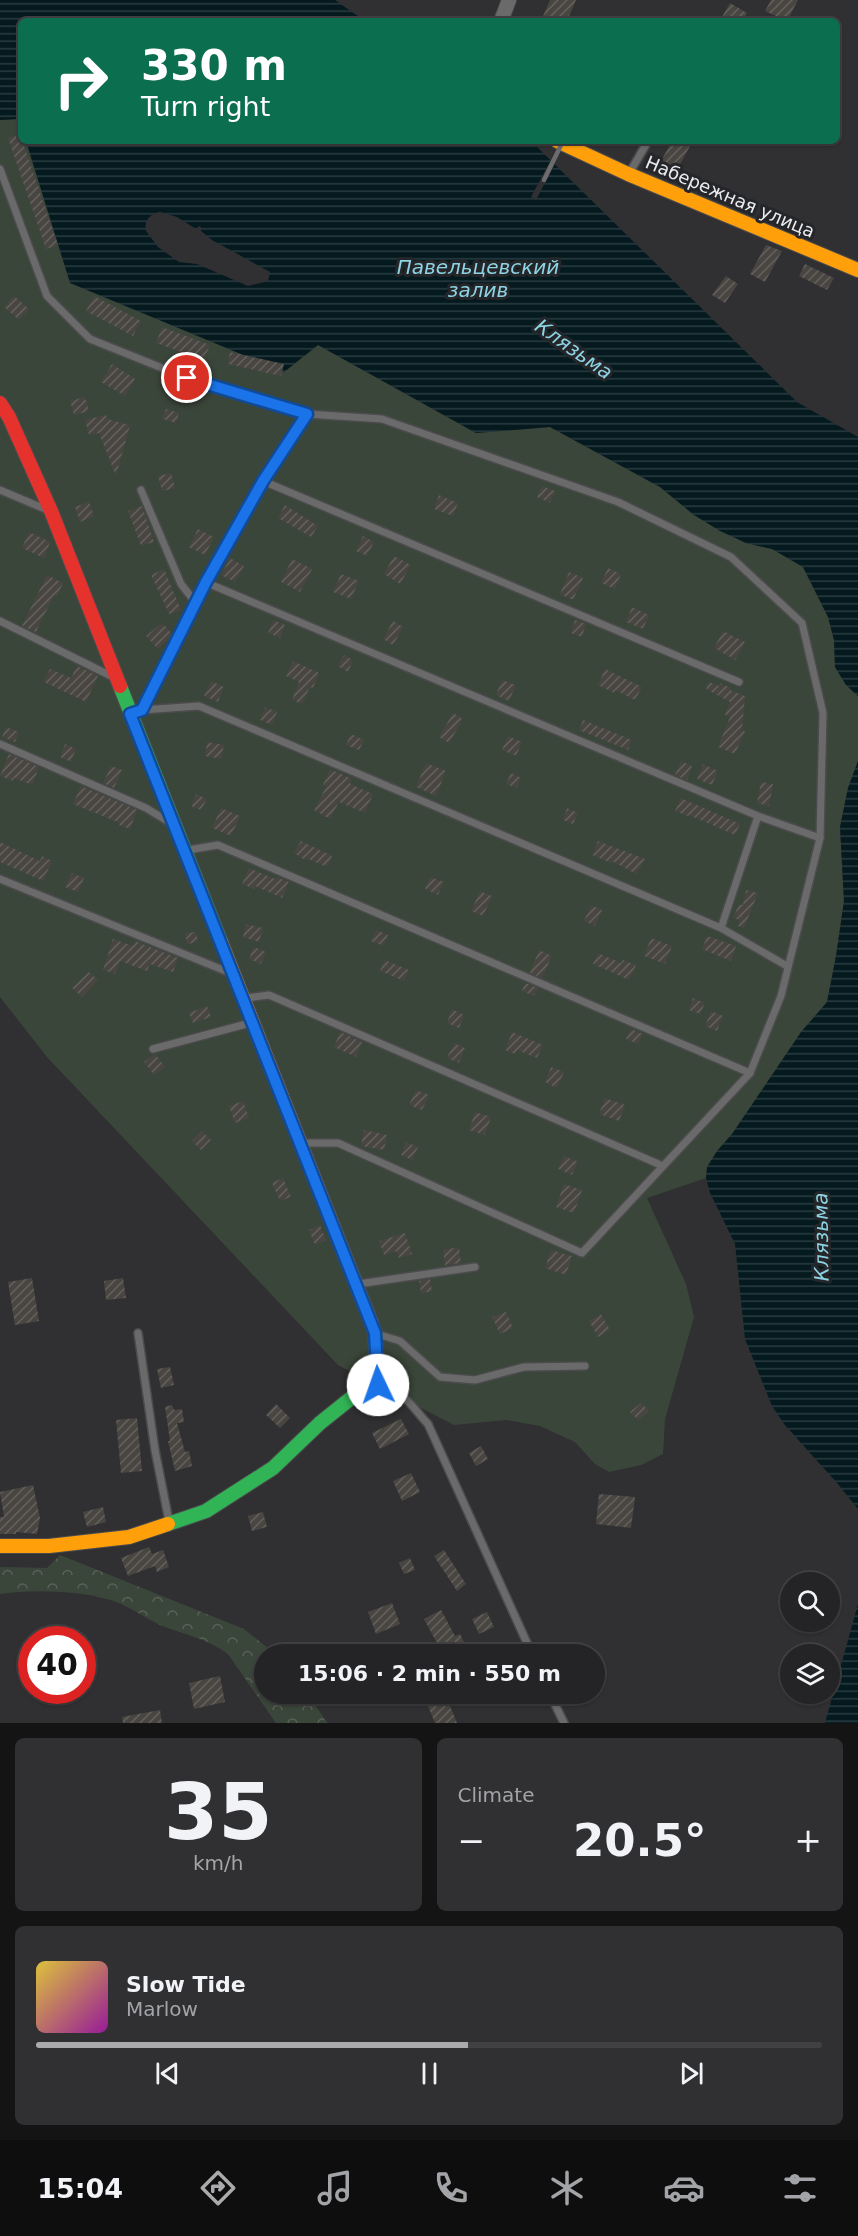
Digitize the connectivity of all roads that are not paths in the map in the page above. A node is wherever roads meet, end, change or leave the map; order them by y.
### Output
1 (509, 0) edge
2 (502, 18) edge
3 (563, 144) edge
4 (646, 144) edge
5 (0, 169) edge
6 (628, 174) junction
7 (858, 270) edge
8 (0, 403) edge
9 (307, 414) junction
10 (263, 481) junction
11 (0, 490) edge
12 (141, 490) dead end
13 (51, 511) junction
14 (206, 582) junction
15 (195, 602) junction
16 (0, 621) edge
17 (117, 679) junction
18 (739, 682) dead end
19 (136, 712) junction
20 (0, 744) edge
21 (758, 816) junction
22 (176, 826) junction
23 (820, 838) junction
24 (185, 851) junction
25 (0, 879) edge
26 (721, 928) junction
27 (787, 966) junction
28 (234, 974) junction
29 (243, 998) junction
30 (253, 1022) junction
31 (153, 1049) dead end
32 (750, 1072) junction
33 (300, 1143) junction
34 (663, 1166) junction
35 (475, 1267) dead end
36 (356, 1284) junction
37 (138, 1333) dead end
38 (375, 1333) junction
39 (585, 1366) dead end
40 (378, 1385) junction
41 (169, 1521) junction
42 (0, 1546) edge
43 (527, 1644) edge
44 (555, 1704) edge
45 (564, 1723) edge

1 - 2 street
3 - 6 street, Набережная улица
4 - 6 lane
5 - 9 lane
6 - 7 street, Набережная улица
8 - 13 street
9 - 10 lane
9 - 23 lane
10 - 14 lane
10 - 18 lane
11 - 13 lane
12 - 15 lane
13 - 17 street
14 - 15 lane
14 - 21 lane
15 - 19 lane
16 - 17 lane
17 - 19 street
19 - 22 street
19 - 26 lane
20 - 22 lane
21 - 23 lane
21 - 26 lane
22 - 24 street
23 - 27 lane
24 - 28 street
24 - 32 lane
25 - 28 lane
26 - 27 lane
27 - 32 lane
28 - 29 street
29 - 30 street
29 - 34 lane
30 - 31 lane
30 - 33 street
32 - 34 lane
33 - 34 lane
33 - 36 street
35 - 36 lane
36 - 38 street
37 - 41 lane
38 - 39 lane
38 - 40 street
40 - 41 street
40 - 43 lane
41 - 42 street
44 - 45 lane

